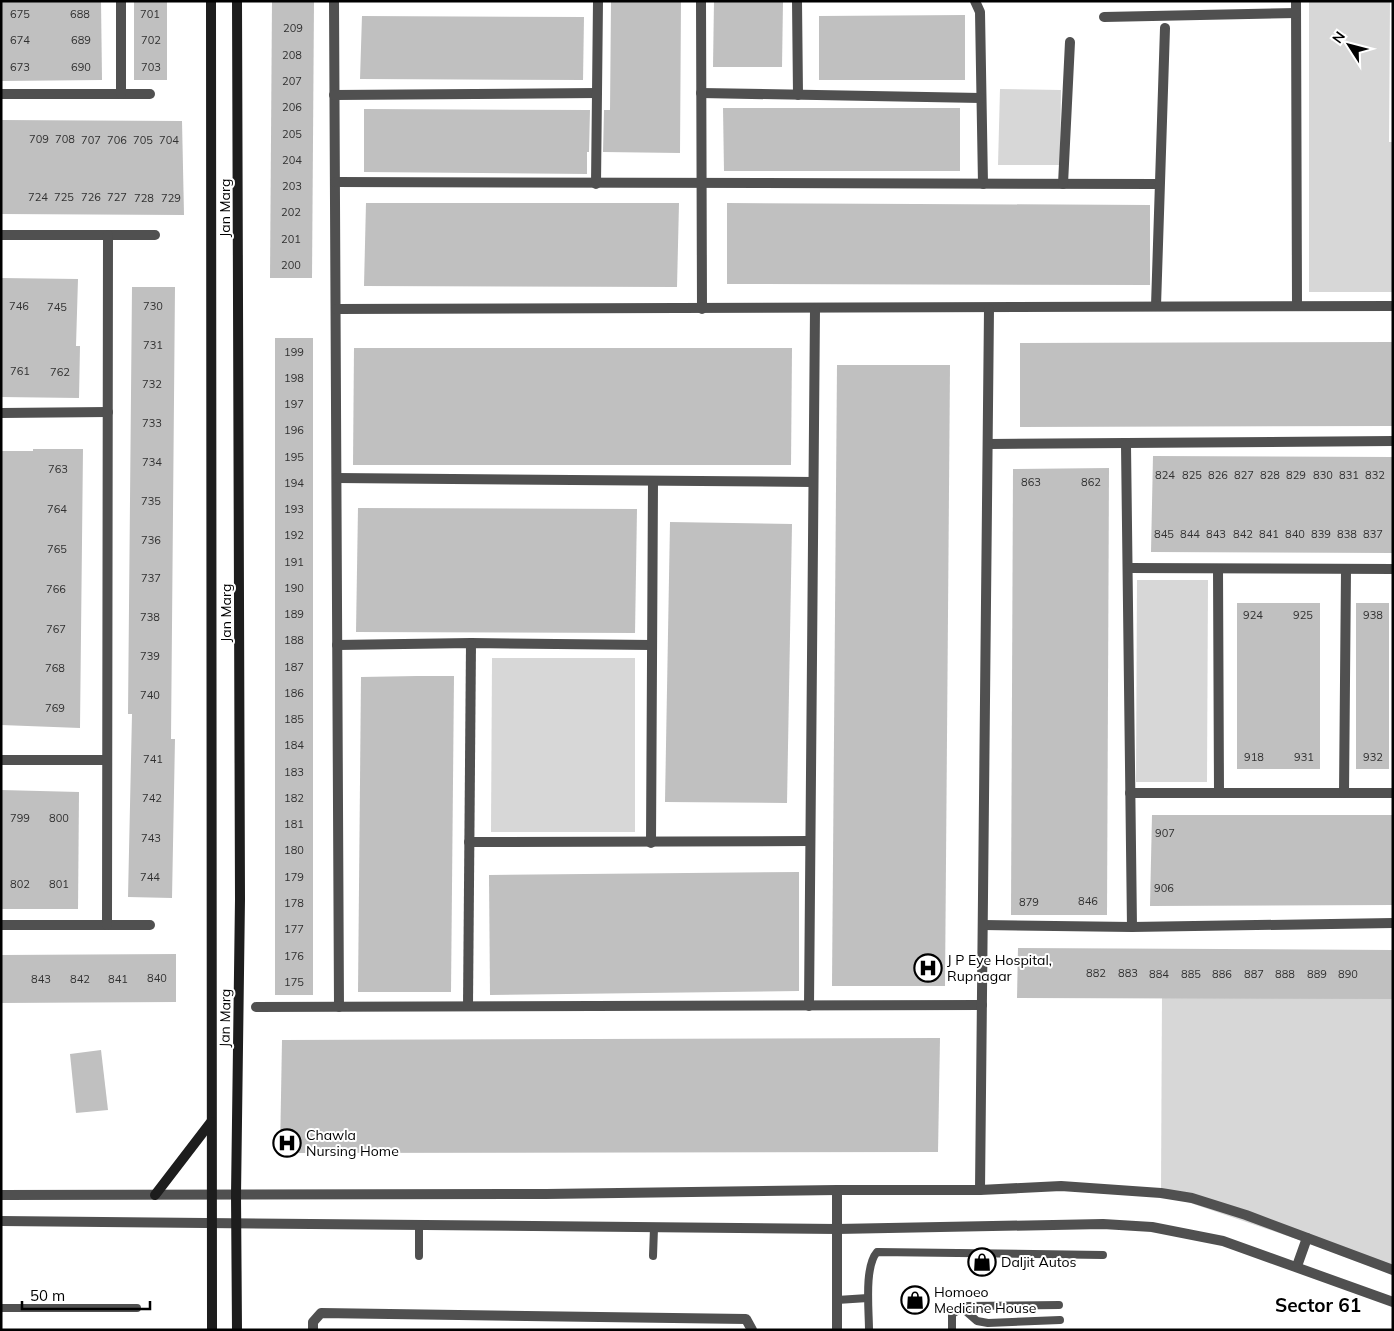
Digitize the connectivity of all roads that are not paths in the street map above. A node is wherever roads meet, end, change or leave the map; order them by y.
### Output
1 (121, 1) edge
2 (211, 1) edge
3 (237, 1) edge
4 (334, 1) edge
5 (598, 1) edge
6 (701, 1) edge
7 (797, 1) edge
8 (975, 1) edge
9 (1296, 1) edge
10 (1296, 13) junction
11 (1104, 17) dead end
12 (1165, 28) dead end
13 (1070, 42) dead end
14 (597, 93) junction
15 (701, 93) junction
16 (1, 94) edge
17 (121, 94) junction
18 (150, 94) dead end
19 (334, 95) junction
20 (798, 95) junction
21 (981, 98) junction
22 (335, 182) junction
23 (702, 182) junction
24 (596, 184) junction
25 (983, 184) junction
26 (1063, 184) junction
27 (1159, 184) junction
28 (1, 235) edge
29 (108, 235) junction
30 (155, 235) dead end
31 (1297, 305) junction
32 (1156, 306) junction
33 (1393, 306) edge
34 (336, 309) junction
35 (702, 309) junction
36 (815, 309) junction
37 (989, 309) junction
38 (108, 412) junction
39 (1, 413) edge
40 (1393, 441) edge
41 (988, 444) junction
42 (1126, 445) junction
43 (336, 478) junction
44 (653, 481) junction
45 (814, 482) junction
46 (1128, 568) junction
47 (1218, 569) junction
48 (1393, 569) edge
49 (1346, 570) junction
50 (471, 643) junction
51 (337, 645) junction
52 (652, 645) junction
53 (1, 760) edge
54 (107, 760) junction
55 (1130, 793) junction
56 (1219, 793) junction
57 (1344, 793) junction
58 (1393, 793) edge
59 (810, 841) junction
60 (469, 842) junction
61 (651, 842) junction
62 (1393, 923) edge
63 (1, 925) edge
64 (107, 925) junction
65 (150, 925) dead end
66 (983, 926) junction
67 (1132, 927) junction
68 (982, 1005) junction
69 (339, 1006) junction
70 (468, 1006) junction
71 (809, 1006) junction
72 (256, 1007) dead end
73 (211, 1122) junction
74 (837, 1190) junction
75 (980, 1190) junction
76 (1, 1195) edge
77 (155, 1195) junction
78 (211, 1195) junction
79 (236, 1195) junction
80 (1, 1221) edge
81 (212, 1224) junction
82 (236, 1225) junction
83 (419, 1226) junction
84 (654, 1228) junction
85 (837, 1229) junction
86 (1307, 1238) junction
87 (1103, 1255) dead end
88 (419, 1256) dead end
89 (653, 1256) dead end
90 (1297, 1266) junction
91 (1393, 1270) edge
92 (868, 1298) junction
93 (837, 1300) junction
94 (1393, 1302) edge
95 (1060, 1305) dead end
96 (961, 1307) junction
97 (1, 1308) edge
98 (137, 1308) dead end
99 (1060, 1320) dead end
100 (212, 1330) edge
101 (237, 1330) edge
102 (313, 1330) edge
103 (752, 1330) edge
104 (838, 1330) edge
105 (869, 1330) edge
106 (952, 1330) edge

1 - 17 street
2 - 73 main road
3 - 79 main road, Jan Marg
4 - 19 street
5 - 14 street
6 - 15 street
7 - 20 street
8 - 21 street
9 - 10 street
10 - 11 street
10 - 31 street
12 - 27 street
13 - 26 street
14 - 19 street
14 - 24 street
15 - 20 street
15 - 23 street
16 - 17 street
17 - 18 street
19 - 22 street
20 - 21 street
21 - 25 street
22 - 24 street
22 - 34 street
23 - 24 street
23 - 25 street
23 - 35 street
25 - 26 street
26 - 27 street
27 - 32 street
28 - 29 street
29 - 30 street
29 - 38 street
31 - 32 street
31 - 33 street
32 - 37 street
34 - 35 street
34 - 43 street
35 - 36 street
36 - 37 street
36 - 45 street
37 - 41 street
38 - 39 street
38 - 54 street
40 - 42 street
41 - 42 street
41 - 66 street
42 - 46 street
43 - 44 street
43 - 51 street
44 - 45 street
44 - 52 street
45 - 59 street
46 - 47 street
46 - 55 street
47 - 49 street
47 - 56 street
48 - 49 street
49 - 57 street
50 - 51 street
50 - 52 street
50 - 60 street
51 - 69 street
52 - 61 street
53 - 54 street
54 - 64 street
55 - 56 street
55 - 67 street
56 - 57 street
57 - 58 street
59 - 61 street
59 - 71 street
60 - 61 street
60 - 70 street
62 - 67 street
63 - 64 street
64 - 65 street
66 - 67 street
66 - 68 street
68 - 71 street
68 - 75 street
69 - 70 street
69 - 72 street
70 - 71 street
73 - 77 main road
73 - 78 main road
74 - 75 street
74 - 79 street
74 - 85 street
75 - 86 street
76 - 77 street
77 - 78 street
78 - 79 street
78 - 81 main road
79 - 82 main road, Jan Marg
80 - 81 street
81 - 82 street
81 - 100 main road
82 - 83 street
82 - 101 main road, Jan Marg
83 - 84 street
83 - 88 lane
84 - 85 street
84 - 89 lane
85 - 90 street
85 - 93 street
86 - 90 street
86 - 91 street
87 - 92 lane
90 - 94 street
92 - 93 lane
92 - 105 lane
93 - 104 street
95 - 96 lane
96 - 99 lane
96 - 106 lane
97 - 98 lane
102 - 103 street

